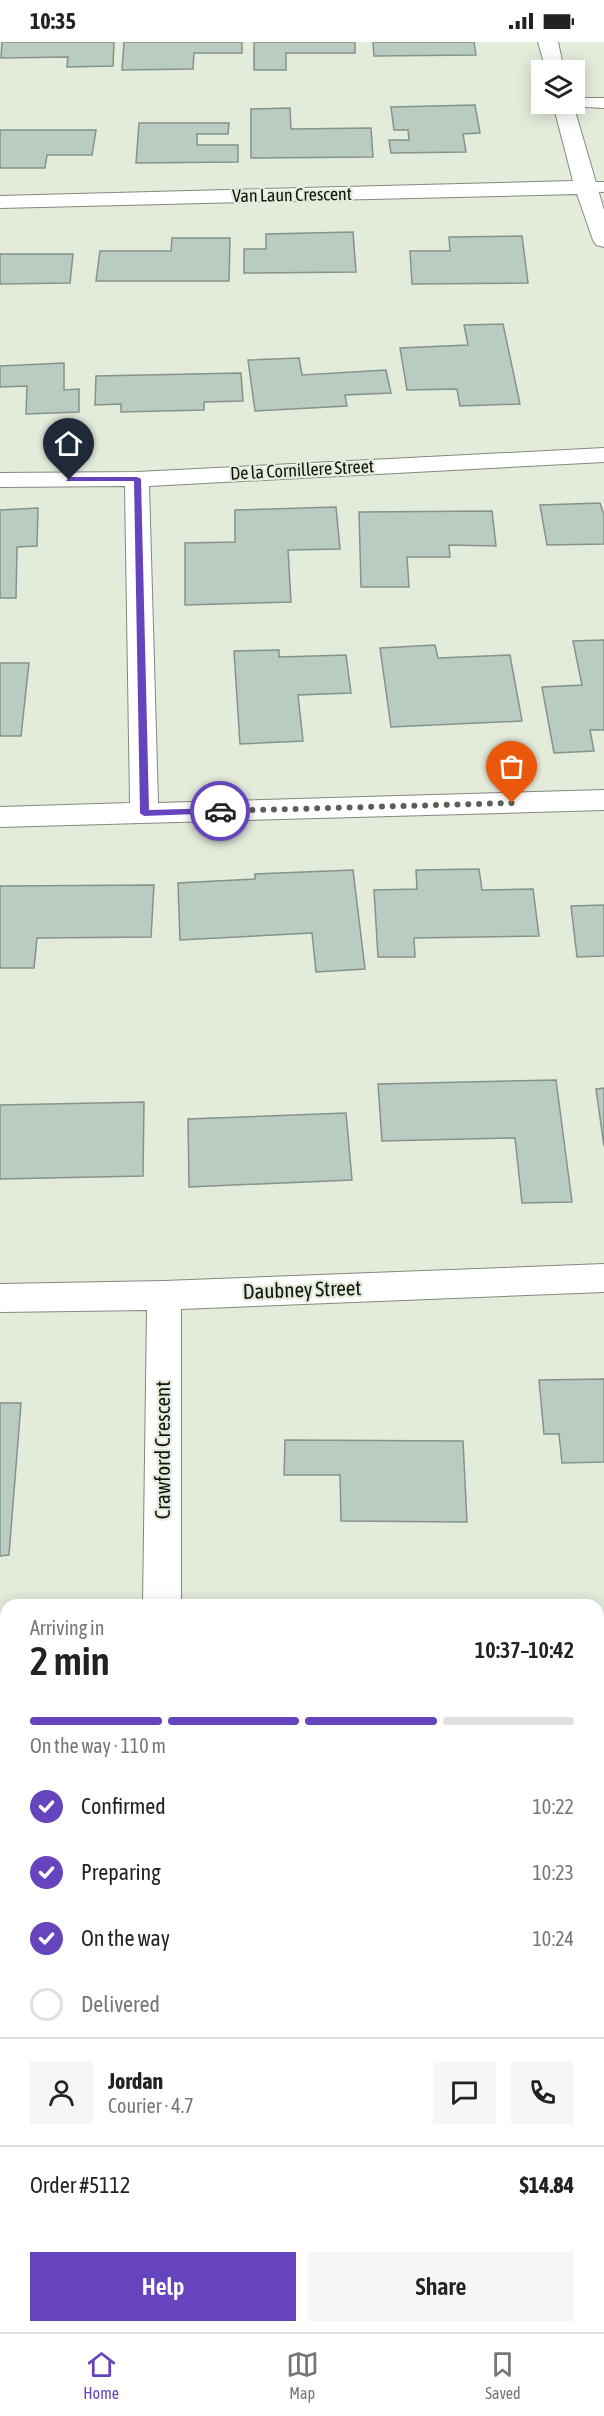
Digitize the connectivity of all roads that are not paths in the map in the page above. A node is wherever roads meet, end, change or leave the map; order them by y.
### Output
1 (548, 42) edge
2 (552, 60) edge
3 (585, 103) edge
4 (604, 103) edge
5 (567, 114) edge
6 (594, 187) edge
7 (0, 202) edge
8 (604, 240) edge
9 (604, 455) edge
10 (137, 479) junction
11 (0, 480) edge
12 (604, 800) edge
13 (144, 813) junction
14 (0, 817) edge
15 (604, 1278) edge
16 (164, 1295) junction
17 (0, 1298) edge
18 (162, 1599) edge

1 - 2 street
3 - 4 lane
5 - 6 street
6 - 7 street, Van Laun Crescent
6 - 8 street
9 - 10 street, De la Cornillere Street
10 - 11 street, De la Cornillere Street
10 - 13 street
12 - 13 street
13 - 14 street
15 - 16 street, Daubney Street
16 - 17 street, Daubney Street
16 - 18 street, Crawford Crescent

